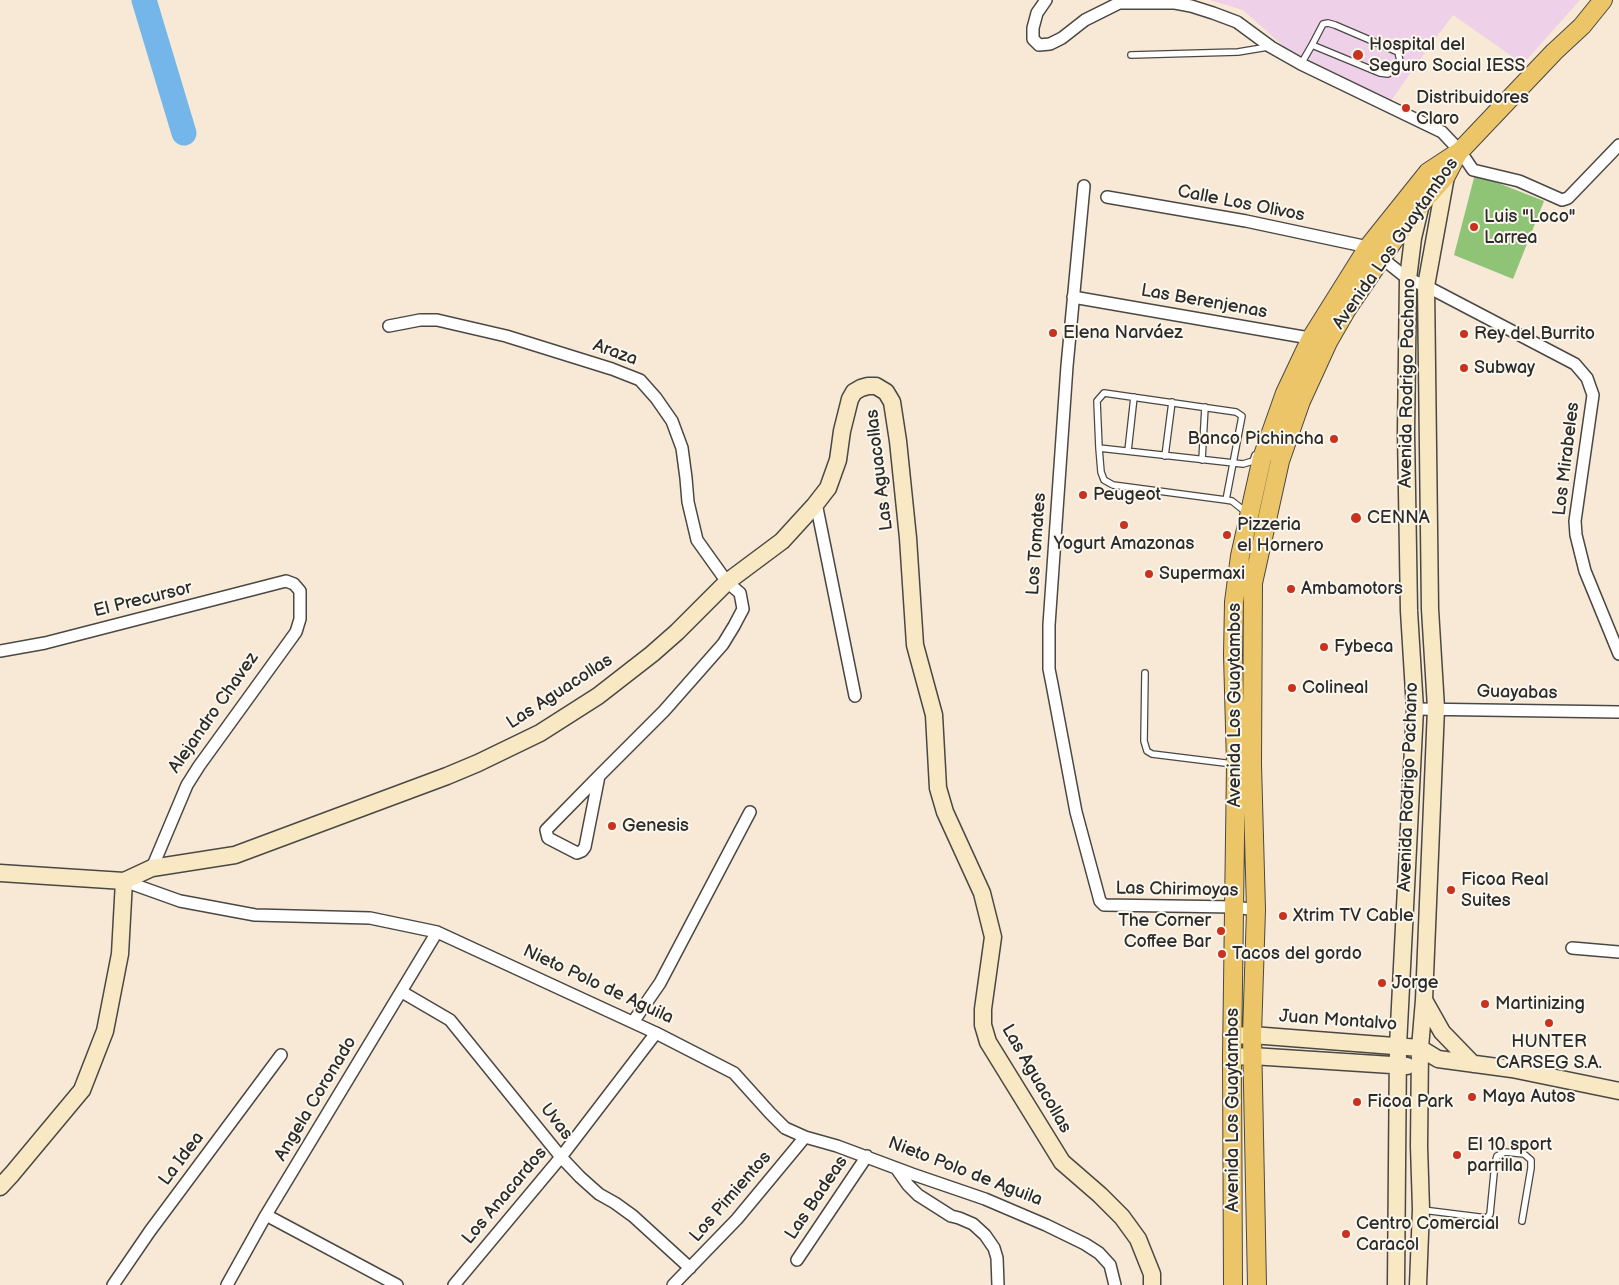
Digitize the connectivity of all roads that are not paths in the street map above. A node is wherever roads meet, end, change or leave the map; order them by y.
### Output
1 (1046, 0) edge
2 (1602, 0) edge
3 (1156, 1) edge
4 (1312, 45) junction
5 (1272, 46) junction
6 (1131, 55) dead end
7 (1301, 64) junction
8 (1619, 145) edge
9 (1460, 151) junction
10 (1428, 172) junction
11 (1446, 176) junction
12 (1084, 186) dead end
13 (1107, 197) dead end
14 (1421, 204) junction
15 (1368, 247) junction
16 (1382, 258) junction
17 (1408, 279) junction
18 (1426, 286) junction
19 (1074, 297) junction
20 (389, 326) dead end
21 (1310, 338) junction
22 (1328, 342) junction
23 (1134, 397) junction
24 (1172, 402) junction
25 (1205, 407) junction
26 (1406, 432) junction
27 (1427, 433) junction
28 (1099, 448) junction
29 (1128, 452) junction
30 (1260, 452) junction
31 (1165, 456) junction
32 (1202, 460) junction
33 (1280, 461) junction
34 (1234, 463) junction
35 (1226, 500) junction
36 (816, 503) junction
37 (1249, 515) junction
38 (728, 582) junction
39 (294, 584) joint
40 (1253, 599) junction
41 (1234, 602) junction
42 (1430, 609) junction
43 (1409, 611) junction
44 (0, 651) edge
45 (1619, 654) edge
46 (1145, 673) dead end
47 (855, 696) dead end
48 (1436, 708) junction
49 (1415, 709) junction
50 (1619, 712) edge
51 (1244, 764) junction
52 (599, 776) junction
53 (750, 812) dead end
54 (152, 868) junction
55 (0, 874) edge
56 (124, 881) junction
57 (1100, 901) joint
58 (1235, 907) junction
59 (1256, 910) junction
60 (437, 932) junction
61 (1572, 948) dead end
62 (1619, 952) edge
63 (402, 992) junction
64 (1424, 1000) junction
65 (633, 1022) junction
66 (656, 1033) junction
67 (1252, 1035) junction
68 (1232, 1036) junction
69 (1398, 1046) junction
70 (1420, 1048) junction
71 (281, 1055) dead end
72 (1252, 1056) junction
73 (1232, 1057) junction
74 (1438, 1059) junction
75 (1474, 1064) junction
76 (1398, 1066) junction
77 (1420, 1066) junction
78 (1619, 1091) edge
79 (805, 1137) junction
80 (867, 1156) junction
81 (561, 1157) junction
82 (896, 1168) junction
83 (0, 1187) edge
84 (1421, 1209) junction
85 (266, 1215) junction
86 (1522, 1221) dead end
87 (797, 1260) dead end
88 (690, 1268) junction
89 (677, 1281) edge
90 (113, 1285) edge
91 (227, 1285) edge
92 (397, 1285) edge
93 (454, 1285) edge
94 (998, 1285) edge
95 (1116, 1285) edge
96 (1152, 1285) edge
97 (1233, 1285) edge
98 (1257, 1285) edge
99 (1396, 1285) edge
100 (1418, 1285) edge

1 - 3 street
2 - 9 main road
3 - 5 street
4 - 4 lane
4 - 7 lane
5 - 6 lane
5 - 7 street
7 - 9 street
8 - 9 street
9 - 10 main road, Avenida Los Guaytambos
9 - 11 main road, Avenida Los Guaytambos
10 - 14 main road, Avenida Rodrigo Pachano
10 - 15 main road, Avenida Los Guaytambos
11 - 14 main road, Avenida Los Guaytambos
11 - 18 main road, Avenida Rodrigo Pachano
12 - 19 street, Los Tomates
13 - 15 street, Calle Los Olivos
14 - 16 main road, Avenida Los Guaytambos
14 - 17 main road, Avenida Rodrigo Pachano
15 - 16 street, Los Mirabeles
15 - 21 main road, Avenida Los Guaytambos
16 - 17 street, Los Mirabeles
16 - 22 main road, Avenida Los Guaytambos
17 - 18 street, Los Mirabeles
17 - 26 main road, Avenida Rodrigo Pachano
18 - 27 main road, Avenida Rodrigo Pachano
18 - 45 street, Los Mirabeles
19 - 21 street, Las Berenjenas
19 - 57 street, Los Tomates
20 - 38 street, Araza
21 - 22 street, Las Berenjenas
21 - 30 main road, Avenida Los Guaytambos
22 - 33 main road, Avenida Los Guaytambos
23 - 24 lane
23 - 28 lane
23 - 29 lane
24 - 25 lane
24 - 31 lane
25 - 32 lane
25 - 34 lane
26 - 27 main road
26 - 43 main road, Avenida Rodrigo Pachano
27 - 42 main road, Avenida Rodrigo Pachano
28 - 29 lane
28 - 35 lane
29 - 31 lane
30 - 33 main road
30 - 34 lane
30 - 37 main road, Avenida Los Guaytambos
31 - 32 lane
32 - 34 lane
33 - 40 main road, Avenida Los Guaytambos
34 - 35 lane
35 - 37 lane
36 - 38 main road, Las Aguacollas
36 - 47 street
36 - 96 main road, Las Aguacollas
37 - 41 main road, Avenida Los Guaytambos
38 - 52 street, Araza
38 - 54 main road, Las Aguacollas
39 - 44 street, El Precursor
39 - 54 street, Alejandro Chavez
40 - 41 main road
40 - 51 main road, Avenida Los Guaytambos
41 - 51 main road, Avenida Los Guaytambos
42 - 43 main road
42 - 48 main road, Avenida Rodrigo Pachano
43 - 49 main road, Avenida Rodrigo Pachano
46 - 51 lane
48 - 49 street, Guayabas
48 - 50 street, Guayabas
48 - 64 main road, Avenida Rodrigo Pachano
49 - 69 main road, Avenida Rodrigo Pachano
51 - 58 main road, Avenida Los Guaytambos
51 - 59 main road, Avenida Los Guaytambos
52 - 52 street, Araza
53 - 65 street
54 - 56 main road, Las Aguacollas
55 - 56 main road, Nieto Polo de Aguila
56 - 60 street, Nieto Polo de Aguila
56 - 83 main road
57 - 58 street, Las Chirimoyas
58 - 59 street, Las Chirimoyas
58 - 68 main road, Avenida Los Guaytambos
59 - 67 main road, Avenida Los Guaytambos
60 - 63 street, Angela Coronado
60 - 65 street, Nieto Polo de Aguila
61 - 62 street
63 - 81 street, Uvas
63 - 85 street, Angela Coronado
64 - 70 main road, Avenida Rodrigo Pachano
64 - 75 main road
65 - 66 street, Nieto Polo de Aguila
66 - 79 street, Nieto Polo de Aguila
66 - 81 street, Los Anacardos
67 - 68 main road, Juan Montalvo
67 - 69 main road, Juan Montalvo
67 - 72 main road, Avenida Los Guaytambos
68 - 73 main road, Avenida Los Guaytambos
69 - 70 main road, Juan Montalvo
69 - 76 main road, Avenida Rodrigo Pachano
70 - 74 main road, Juan Montalvo
70 - 77 main road, Avenida Rodrigo Pachano
71 - 90 street, La Idea
72 - 73 main road, Juan Montalvo
72 - 76 main road, Juan Montalvo
72 - 98 main road, Avenida Los Guaytambos
73 - 97 main road, Avenida Los Guaytambos
74 - 75 main road, Juan Montalvo
74 - 77 main road, Juan Montalvo
75 - 78 main road, Juan Montalvo
76 - 77 main road, Juan Montalvo
76 - 99 main road, Avenida Rodrigo Pachano
77 - 84 main road, Avenida Rodrigo Pachano
79 - 80 street, Nieto Polo de Aguila
79 - 88 street, Los Pimientos
80 - 82 street, Nieto Polo de Aguila
80 - 87 street, Las Badeas
81 - 88 street, Uvas
81 - 93 street, Los Anacardos
82 - 94 street
82 - 95 street, Nieto Polo de Aguila
84 - 86 lane
84 - 100 main road, Avenida Rodrigo Pachano
85 - 91 street, Angela Coronado
85 - 92 street
88 - 89 street, Los Pimientos

